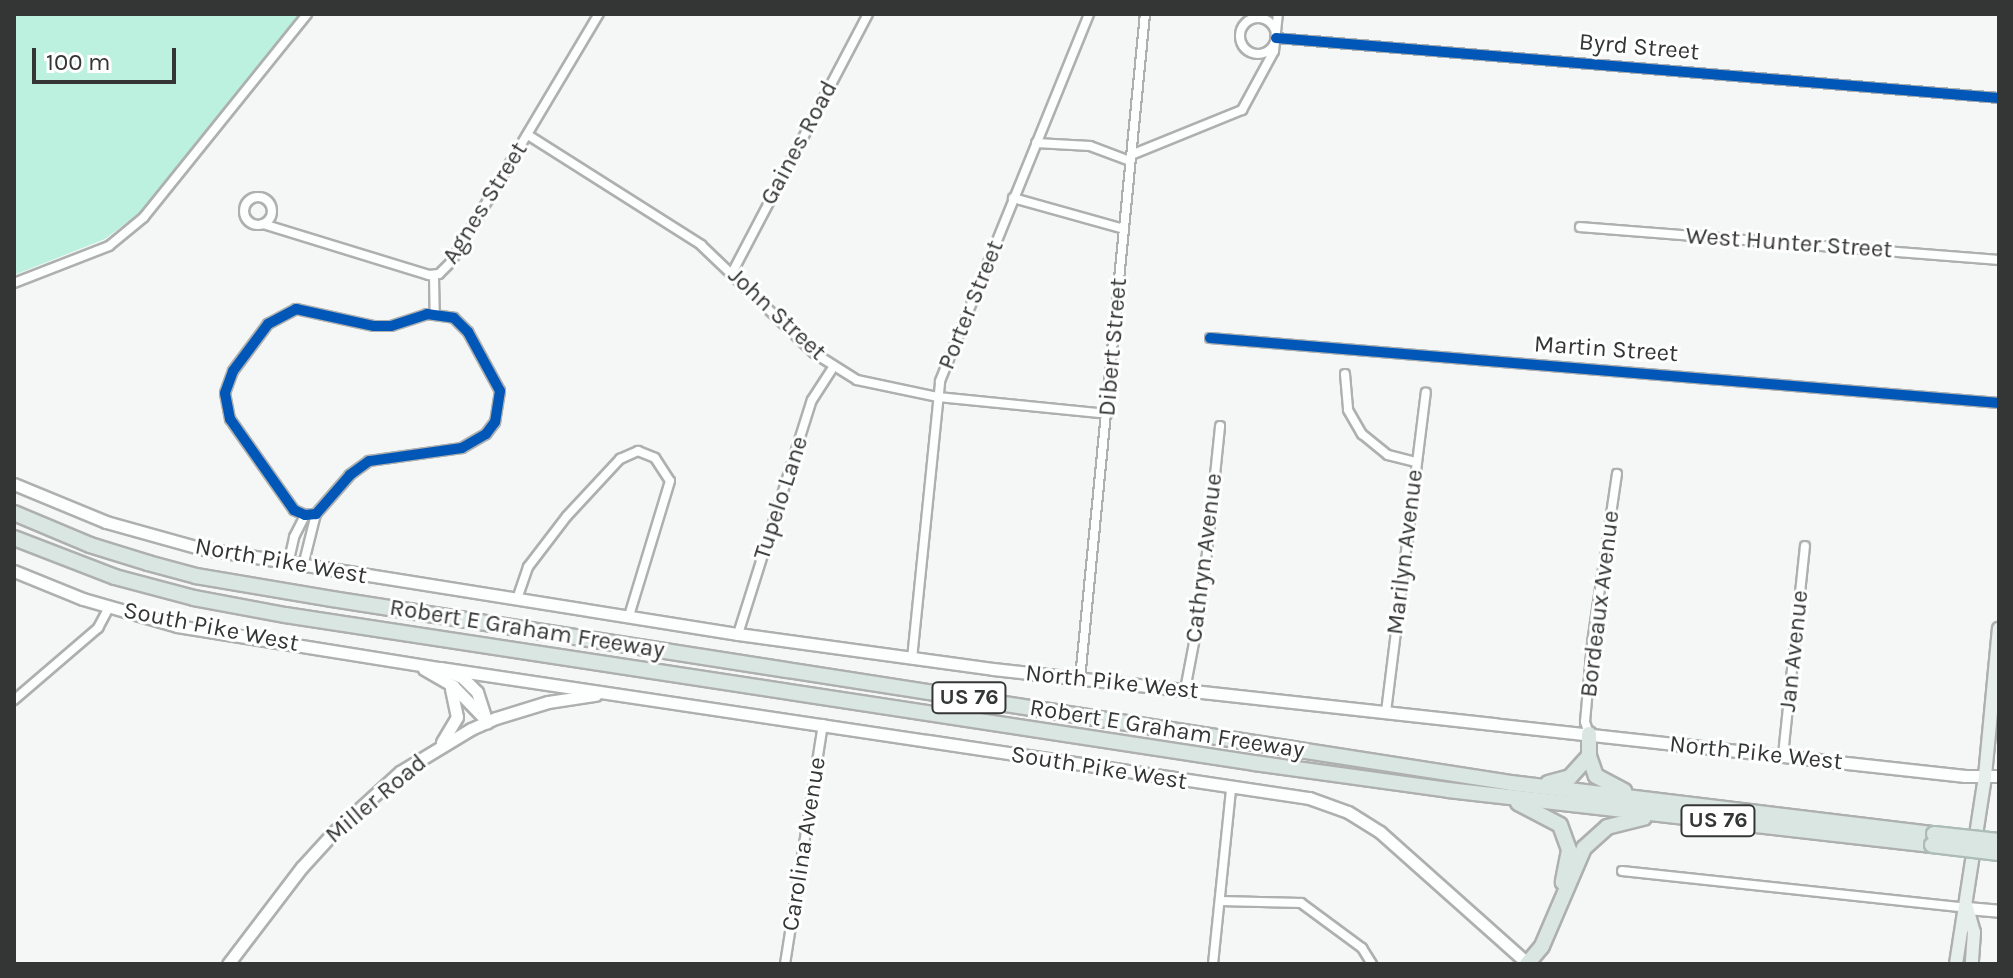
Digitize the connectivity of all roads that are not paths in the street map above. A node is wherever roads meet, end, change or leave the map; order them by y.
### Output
1 (307, 14) edge
2 (599, 14) edge
3 (868, 14) edge
4 (1089, 14) edge
5 (1145, 14) edge
6 (1278, 14) edge
7 (1276, 38) junction
8 (1999, 98) edge
9 (528, 135) junction
10 (1036, 143) junction
11 (1130, 158) junction
12 (1013, 198) junction
13 (263, 224) dead end
14 (1580, 227) dead end
15 (1124, 229) junction
16 (1999, 260) edge
17 (732, 273) junction
18 (434, 275) junction
19 (14, 283) edge
20 (435, 314) junction
21 (1210, 338) dead end
22 (834, 366) junction
23 (1345, 374) dead end
24 (1426, 392) dead end
25 (938, 397) junction
26 (1999, 403) edge
27 (1107, 414) junction
28 (1220, 426) dead end
29 (1416, 462) junction
30 (1617, 474) dead end
31 (14, 484) edge
32 (14, 513) edge
33 (316, 514) junction
34 (305, 515) junction
35 (14, 538) edge
36 (1805, 546) dead end
37 (288, 564) junction
38 (303, 566) junction
39 (14, 571) edge
40 (517, 599) junction
41 (109, 607) junction
42 (629, 616) junction
43 (1999, 629) edge
44 (738, 634) junction
45 (912, 659) junction
46 (413, 664) junction
47 (440, 668) junction
48 (1080, 679) junction
49 (447, 682) junction
50 (1185, 690) junction
51 (616, 693) junction
52 (14, 700) edge
53 (1386, 712) junction
54 (487, 722) junction
55 (823, 724) junction
56 (1589, 734) junction
57 (434, 750) junction
58 (1783, 755) junction
59 (1589, 756) junction
60 (1992, 776) edge
61 (1231, 789) junction
62 (1507, 790) junction
63 (1670, 809) junction
64 (1933, 839) junction
65 (1999, 841) edge
66 (1999, 853) edge
67 (1622, 871) dead end
68 (1220, 901) junction
69 (1967, 908) junction
70 (1999, 911) edge
71 (1556, 918) junction
72 (228, 964) edge
73 (785, 964) edge
74 (1213, 964) edge
75 (1372, 964) edge
76 (1528, 964) edge
77 (1956, 964) edge
78 (1972, 964) edge

1 - 19 street
2 - 9 street, Agnes Street
3 - 17 street, Gaines Road
4 - 10 street, Porter Street
5 - 11 street, Dibert Street
6 - 7 street
7 - 7 street, Byrd Street
7 - 8 street, Byrd Street
7 - 11 street
9 - 17 street, John Street
9 - 18 street, Agnes Street
10 - 11 street
10 - 12 street, Porter Street
11 - 15 street, Dibert Street
12 - 15 street
12 - 25 street, Porter Street
13 - 18 street, Agnes Street
14 - 16 street, West Hunter Street
15 - 27 street, Dibert Street
17 - 22 street, John Street
18 - 20 street
20 - 33 street
20 - 34 street
21 - 26 street, Martin Street
22 - 25 street, John Street
22 - 44 street, Tupelo Lane
23 - 29 street
24 - 29 street, Marilyn Avenue
25 - 27 street, John Street
25 - 45 street, Porter Street
27 - 48 street, Dibert Street
28 - 50 street, Cathryn Avenue
29 - 53 street, Marilyn Avenue
30 - 56 street, Bordeaux Avenue
31 - 37 main road, North Pike West
32 - 62 highway, Robert E Graham Freeway / US 76
33 - 34 street
33 - 38 street
34 - 37 street
35 - 62 highway, Robert E Graham Freeway / US 76
36 - 58 street, Jan Avenue
37 - 38 main road, North Pike West
38 - 40 main road, North Pike West
39 - 41 main road, South Pike West
40 - 42 main road, North Pike West
40 - 42 street
41 - 46 main road, South Pike West
41 - 52 street
42 - 44 main road, North Pike West
43 - 60 main road
44 - 45 main road, North Pike West
45 - 48 main road, North Pike West
46 - 47 main road, South Pike West
46 - 49 main road, South Pike West
47 - 51 main road
47 - 54 main road, South Pike West
48 - 50 main road, North Pike West
49 - 54 main road, South Pike West
49 - 57 main road
50 - 53 main road, North Pike West
51 - 54 main road, Miller Road
51 - 55 main road, South Pike West
53 - 56 main road, North Pike West
54 - 57 main road, Miller Road
55 - 61 main road, South Pike West
55 - 73 street, Carolina Avenue
56 - 58 main road, North Pike West
56 - 59 highway
57 - 72 main road, Miller Road
58 - 60 main road, North Pike West
59 - 62 highway
59 - 63 highway
60 - 69 main road
61 - 68 street
61 - 76 main road, South Pike West
62 - 63 highway, Robert E Graham Freeway / US 76
62 - 71 highway
63 - 64 highway, Robert E Graham Freeway / US 76
63 - 71 highway
64 - 65 highway, Robert E Graham Freeway / US 76, bridge
64 - 66 highway, Robert E Graham Freeway / US 76, bridge
67 - 69 street
68 - 74 street
68 - 75 street
69 - 70 main road
69 - 77 main road
69 - 78 main road
71 - 76 highway

